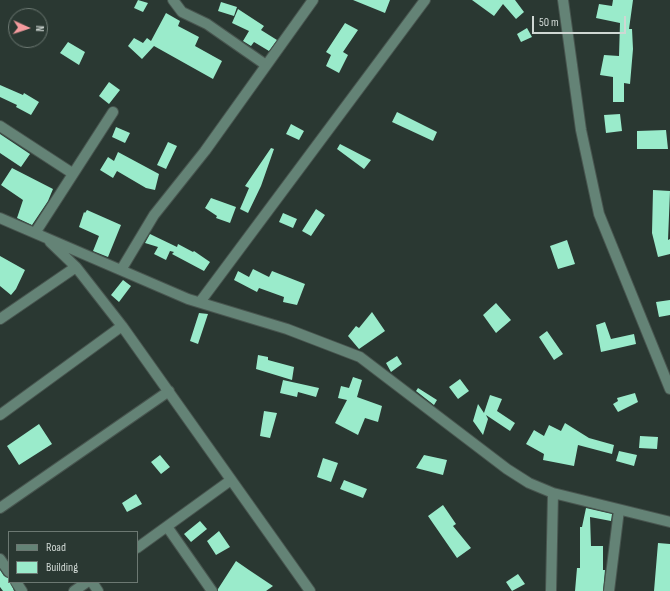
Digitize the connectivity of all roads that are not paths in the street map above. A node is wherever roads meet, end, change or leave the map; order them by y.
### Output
1 (173, 0) edge
2 (313, 0) edge
3 (425, 0) edge
4 (563, 0) edge
5 (266, 65) junction
6 (112, 112) dead end
7 (0, 126) edge
8 (72, 173) junction
9 (0, 218) edge
10 (40, 234) junction
11 (76, 267) junction
12 (121, 270) junction
13 (200, 302) junction
14 (0, 319) edge
15 (122, 326) junction
16 (670, 390) edge
17 (169, 391) junction
18 (0, 415) edge
19 (232, 480) junction
20 (553, 493) junction
21 (0, 508) edge
22 (619, 510) junction
23 (670, 522) edge
24 (168, 528) junction
25 (138, 547) edge
26 (0, 559) edge
27 (8, 571) edge
28 (86, 583) edge
29 (74, 591) edge
30 (212, 591) edge
31 (310, 591) edge
32 (551, 591) edge
33 (609, 591) edge

1 - 5 street
2 - 5 street
3 - 13 street
4 - 16 street
5 - 12 street
6 - 8 street
7 - 8 street
8 - 10 street
9 - 10 street
10 - 11 street
10 - 12 street
11 - 14 street
11 - 15 street
12 - 13 street
13 - 20 street
15 - 17 street
15 - 18 street
17 - 19 street
17 - 21 street
19 - 24 street
19 - 31 street
20 - 22 street
20 - 32 street
22 - 23 street
22 - 33 street
24 - 25 street
24 - 30 street
26 - 27 street
28 - 29 street

